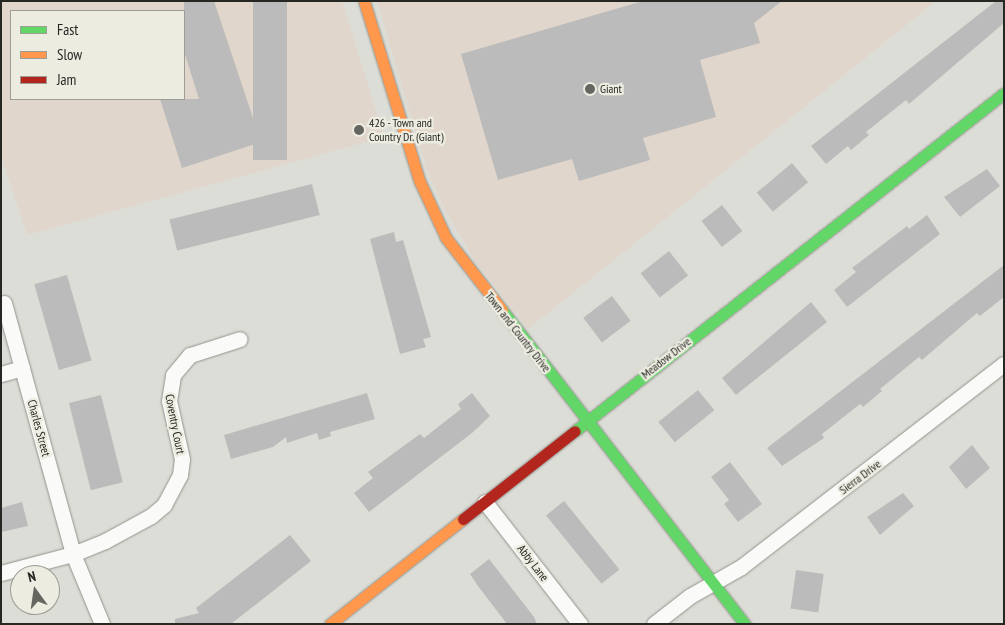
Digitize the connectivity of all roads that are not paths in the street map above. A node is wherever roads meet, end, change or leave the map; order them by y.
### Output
1 (364, 1) edge
2 (1004, 93) edge
3 (4, 303) dead end
4 (240, 339) dead end
5 (1004, 364) edge
6 (22, 368) junction
7 (1, 374) edge
8 (587, 420) junction
9 (485, 502) junction
10 (73, 554) junction
11 (1, 573) edge
12 (711, 583) junction
13 (335, 622) edge
14 (102, 624) edge
15 (580, 624) edge
16 (654, 624) edge
17 (745, 624) edge

1 - 8 street, Town and Country Drive
2 - 8 street, Meadow Drive
3 - 6 street, Charles Street
4 - 10 street, Coventry Court
5 - 12 street, Sierra Drive
6 - 7 street
6 - 10 street, Charles Street
8 - 9 street, Meadow Drive
8 - 12 street, Town and Country Drive
9 - 13 street, Meadow Drive
9 - 15 street, Abby Lane
10 - 11 street, Coventry Court
10 - 14 street, Charles Street
12 - 16 street, Sierra Drive
12 - 17 street, Town and Country Drive

